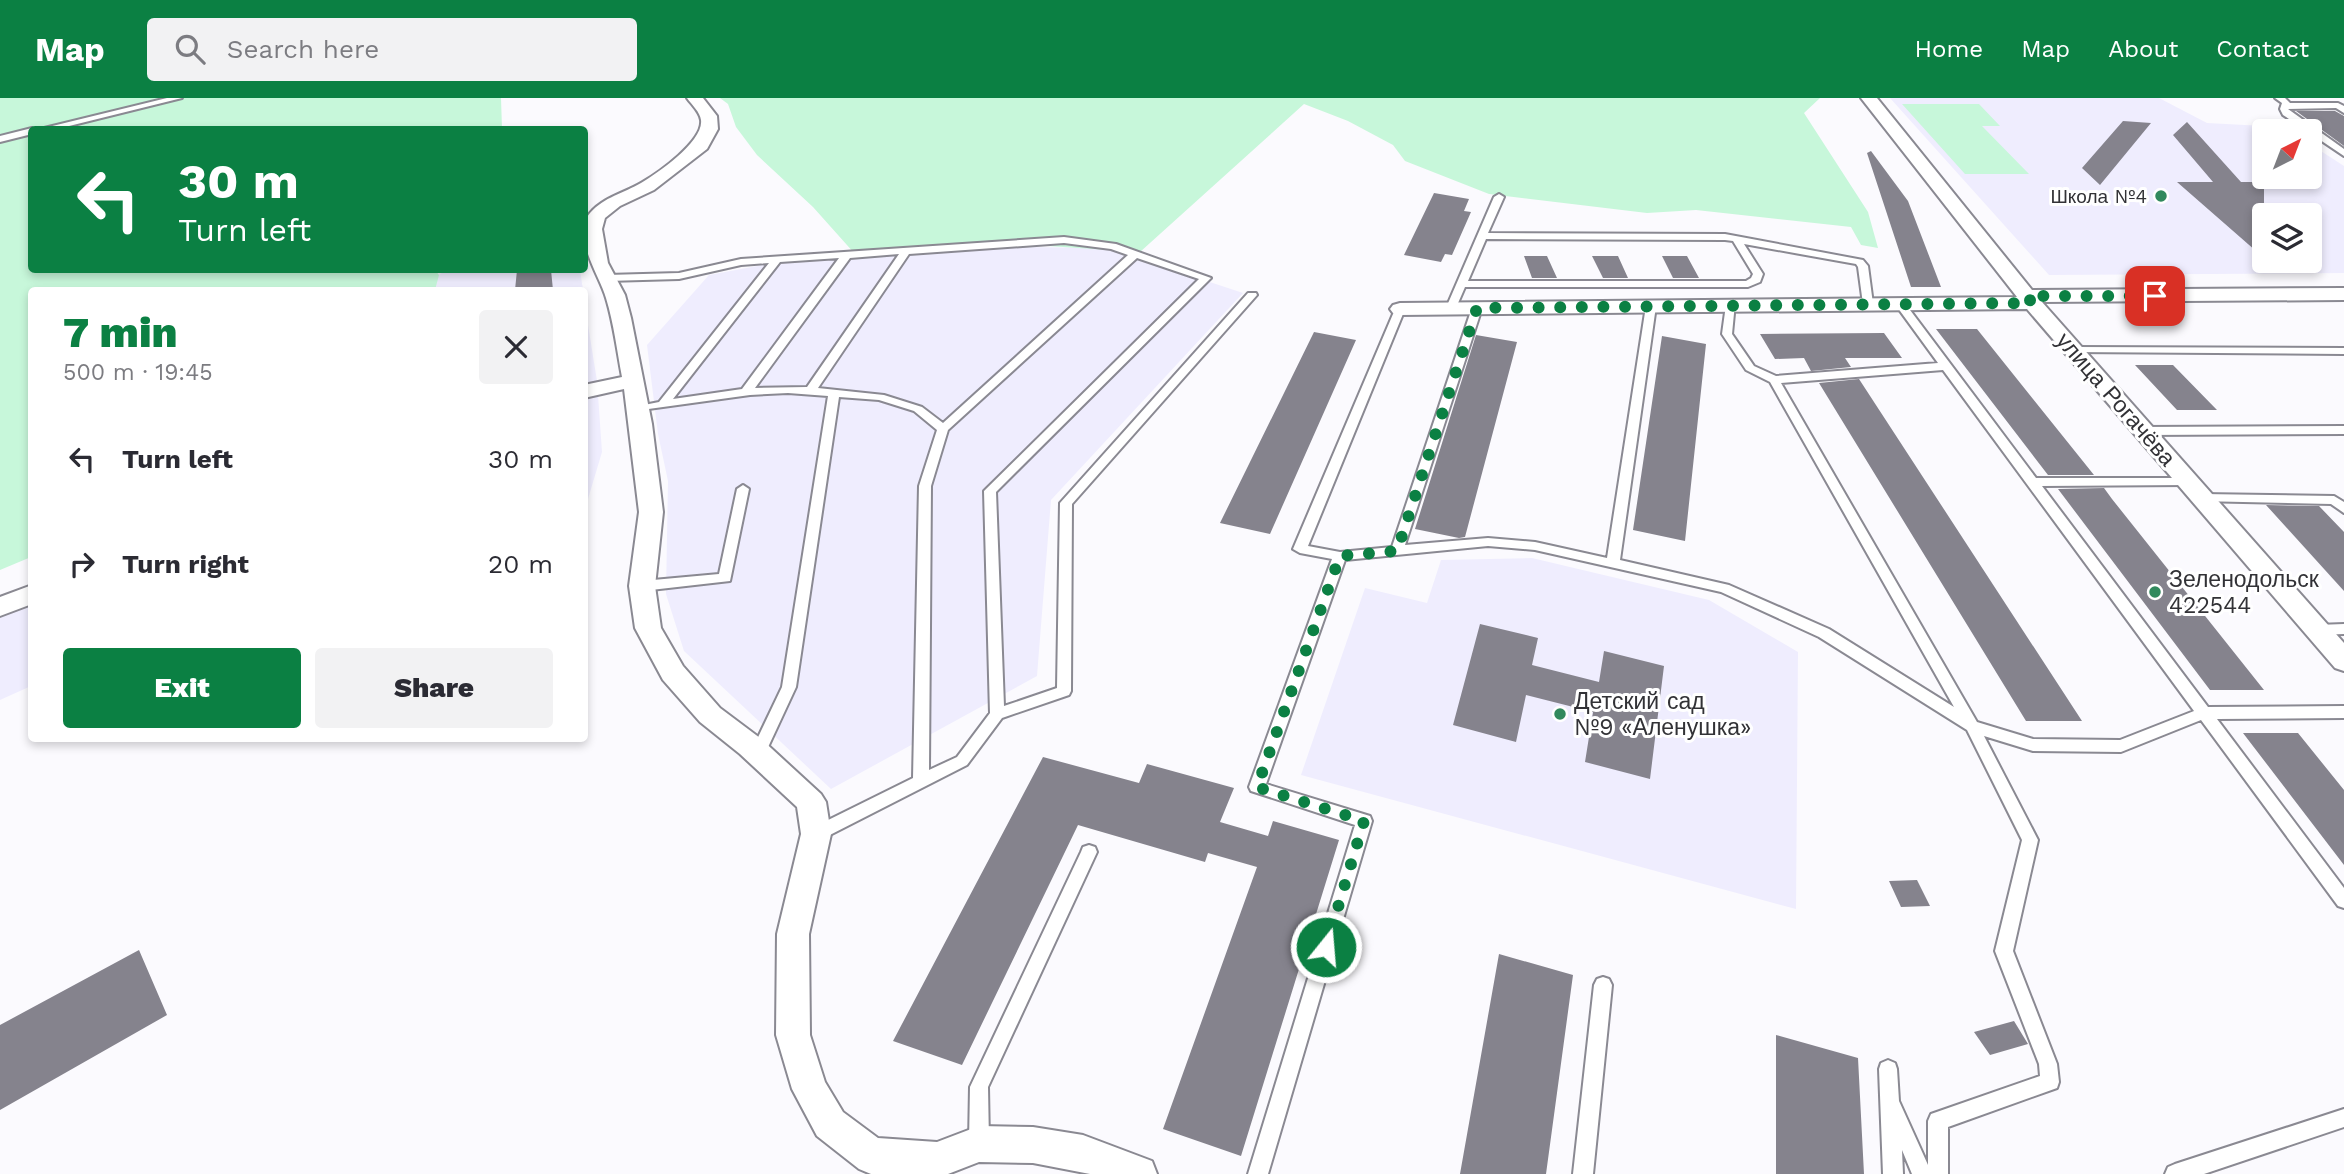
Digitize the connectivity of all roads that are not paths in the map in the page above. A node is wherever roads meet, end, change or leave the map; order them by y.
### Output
1 (178, 98) edge
2 (695, 98) edge
3 (1868, 98) edge
4 (2282, 101) edge
5 (2344, 110) edge
6 (57, 126) edge
7 (28, 132) edge
8 (0, 139) edge
9 (2344, 153) edge
10 (1499, 197) dead end
11 (1482, 236) junction
12 (1736, 238) junction
13 (906, 251) junction
14 (1135, 254) junction
15 (846, 256) junction
16 (777, 260) junction
17 (607, 278) junction
18 (1461, 284) junction
19 (2344, 294) edge
20 (1252, 295) dead end
21 (2030, 300) junction
22 (1868, 304) junction
23 (1900, 304) junction
24 (1731, 305) junction
25 (1651, 306) junction
26 (1451, 308) junction
27 (1477, 308) junction
28 (1400, 309) joint
29 (2074, 351) junction
30 (2344, 351) edge
31 (1947, 366) junction
32 (1774, 380) junction
33 (633, 381) junction
34 (588, 391) edge
35 (810, 391) junction
36 (745, 393) junction
37 (834, 393) junction
38 (650, 407) junction
39 (943, 429) junction
40 (2344, 430) edge
41 (2144, 431) junction
42 (2035, 482) junction
43 (743, 489) dead end
44 (2195, 489) junction
45 (2344, 509) edge
46 (1397, 551) junction
47 (1340, 556) junction
48 (1613, 563) junction
49 (642, 586) junction
50 (28, 596) edge
51 (0, 607) edge
52 (2316, 629) junction
53 (2344, 629) edge
54 (2344, 661) edge
55 (2344, 712) edge
56 (2203, 713) junction
57 (997, 714) junction
58 (1972, 726) junction
59 (758, 754) junction
60 (921, 782) junction
61 (817, 834) junction
62 (1089, 852) dead end
63 (2344, 901) edge
64 (1603, 985) dead end
65 (1888, 1069) dead end
66 (1890, 1101) junction
67 (2344, 1118) edge
68 (979, 1144) junction
69 (1126, 1172) edge
70 (1258, 1174) edge
71 (1583, 1174) edge
72 (1893, 1174) edge
73 (1922, 1174) edge
74 (1938, 1174) edge
75 (2175, 1174) edge

1 - 6 lane
2 - 17 street
3 - 21 street, улица Рогачёва
4 - 5 lane
4 - 9 lane
7 - 8 lane
10 - 11 lane
11 - 12 lane
11 - 18 lane
12 - 18 lane
12 - 22 lane
13 - 14 lane
13 - 15 lane
13 - 35 lane
14 - 39 lane
14 - 57 lane
15 - 16 lane
15 - 36 lane
16 - 17 lane
16 - 38 lane
17 - 33 street
18 - 26 lane
19 - 21 street
20 - 57 lane
21 - 23 street
21 - 29 street, улица Рогачёва
22 - 23 street
22 - 24 street
23 - 31 lane
24 - 25 street
24 - 32 lane
25 - 27 street
25 - 48 lane
26 - 27 street
26 - 28 street
27 - 46 lane
28 - 47 lane
29 - 30 lane
29 - 41 street, улица Рогачёва
31 - 32 lane
31 - 42 lane
32 - 58 lane
33 - 34 street
33 - 38 street
35 - 36 lane
35 - 37 lane
36 - 38 lane
37 - 39 lane
37 - 59 lane
38 - 49 street
39 - 60 lane
40 - 41 lane
41 - 44 street, улица Рогачёва
42 - 44 lane
42 - 56 lane
43 - 49 lane
44 - 45 lane
44 - 52 street, улица Рогачёва
46 - 47 lane
46 - 48 lane
47 - 70 lane
48 - 58 lane
49 - 59 street
50 - 51 street
52 - 53 lane
52 - 54 street, улица Рогачёва
55 - 56 lane
56 - 58 lane
56 - 63 lane
57 - 60 lane
58 - 74 lane
59 - 61 street
60 - 61 lane
61 - 68 street
62 - 68 lane
64 - 71 lane
65 - 66 lane
66 - 72 lane
66 - 73 lane
67 - 75 lane
68 - 69 street

